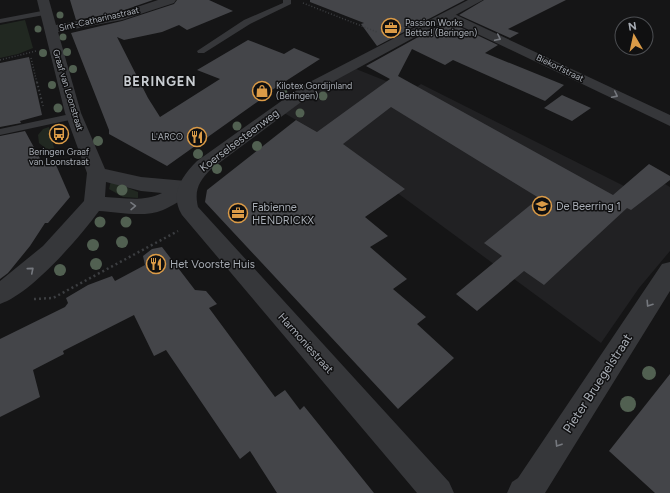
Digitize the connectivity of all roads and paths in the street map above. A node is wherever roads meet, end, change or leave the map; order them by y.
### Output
1 (170, 0) edge
2 (287, 0) edge
3 (477, 0) edge
4 (45, 6) edge
5 (450, 16) junction
6 (0, 21) edge
7 (50, 30) junction
8 (398, 42) junction
9 (201, 51) dead end
10 (26, 53) dead end
11 (31, 58) dead end
12 (0, 60) edge
13 (43, 82) dead end
14 (37, 83) junction
15 (75, 116) junction
16 (670, 121) edge
17 (46, 122) junction
18 (0, 132) edge
19 (97, 173) junction
20 (186, 188) junction
21 (94, 203) junction
22 (198, 221) junction
23 (670, 271) edge
24 (0, 294) edge
25 (30, 299) dead end
26 (438, 493) edge
27 (523, 493) edge

1 - 7 street, Sint-Catharinastraat
2 - 8 path
2 - 9 lane
3 - 5 street, Koerselsesteenweg
4 - 6 lane
4 - 7 street, Graaf van Loonstraat
5 - 8 street, Koerselsesteenweg
5 -> 16 street, Biekorfstraat
7 - 15 street, Graaf van Loonstraat
8 - 20 street, Koerselsesteenweg
10 - 12 path
11 - 14 path
13 - 14 path
14 - 17 path
15 - 17 lane
15 - 19 street, Graaf van Loonstraat
17 - 18 lane
19 - 20 street
19 - 21 street, Graaf van Loonstraat
21 -> 20 street, Koerselsesteenweg
20 - 22 street, Harmoniestraat
24 -> 21 street
22 - 25 path
22 - 26 street, Harmoniestraat
23 -> 27 street, Pieter Bruegelstraat

